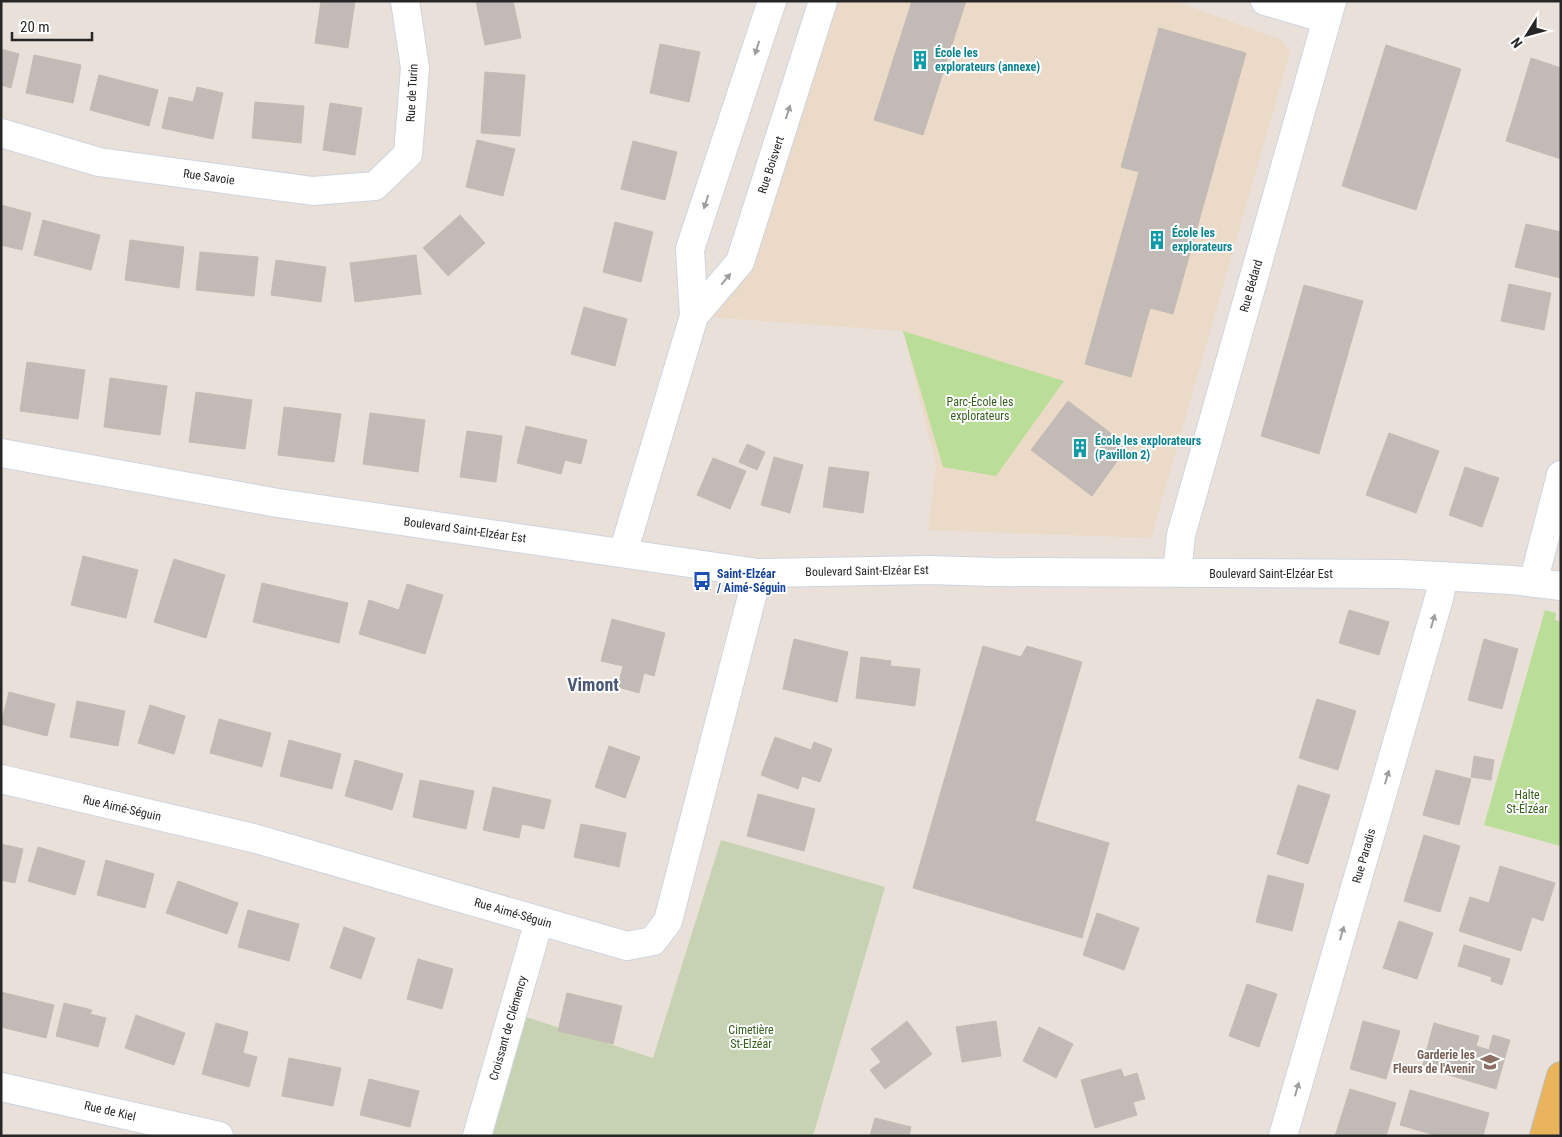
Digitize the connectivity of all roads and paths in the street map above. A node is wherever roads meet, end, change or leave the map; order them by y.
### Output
1 (406, 1) edge
2 (772, 1) edge
3 (823, 1) edge
4 (1265, 1) edge
5 (1329, 10) edge
6 (1, 133) edge
7 (408, 154) joint
8 (694, 316) junction
9 (1, 453) edge
10 (1561, 475) edge
11 (623, 554) junction
12 (758, 573) junction
13 (1177, 573) junction
14 (1444, 576) junction
15 (1533, 583) junction
16 (1561, 586) edge
17 (1, 779) edge
18 (539, 920) junction
19 (1561, 1076) edge
20 (1, 1087) edge
21 (219, 1136) edge
22 (477, 1136) edge
23 (1283, 1136) edge
24 (1544, 1136) edge

1 - 7 street, Rue de Turin
2 -> 8 street, Rue Boisvert
8 -> 3 street, Rue Boisvert
4 - 5 street
5 - 13 street, Rue Bédard
6 - 7 street, Rue Savoie
8 - 11 street, Rue Boisvert
9 - 11 street, Boulevard Saint-Elzéar Est
10 - 15 street
11 - 12 street, Boulevard Saint-Elzéar Est
12 - 13 street, Boulevard Saint-Elzéar Est
12 - 18 street, Rue Aimé-Séguin
13 - 14 street, Boulevard Saint-Elzéar Est
14 - 15 street, Boulevard Saint-Elzéar Est
23 -> 14 street, Rue Paradis
15 - 16 street, Boulevard Saint-Elzéar Est
17 - 18 street, Rue Aimé-Séguin
18 - 22 street, Croissant de Clémency
19 - 24 main road
20 - 21 street, Rue de Kiel

